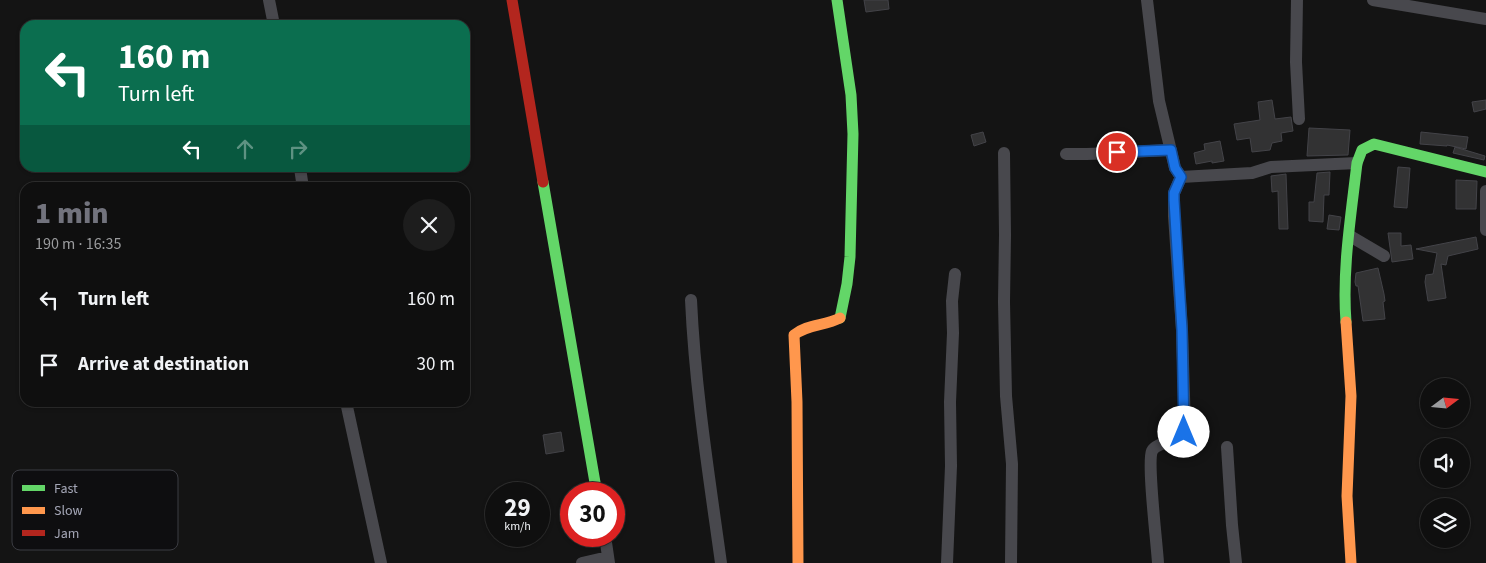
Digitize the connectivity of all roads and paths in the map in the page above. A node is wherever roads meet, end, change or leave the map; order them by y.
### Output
1 (269, 0) edge
2 (512, 0) edge
3 (837, 0) edge
4 (1147, 0) edge
5 (1297, 0) edge
6 (1373, 0) edge
7 (1486, 19) edge
8 (273, 20) edge
9 (1299, 119) dead end
10 (1171, 150) junction
11 (1004, 153) dead end
12 (1066, 154) dead end
13 (1357, 163) junction
14 (1486, 172) edge
15 (1181, 177) junction
16 (1486, 191) edge
17 (1486, 230) edge
18 (1350, 236) junction
19 (1384, 256) dead end
20 (955, 274) dead end
21 (691, 300) dead end
22 (347, 407) edge
23 (1227, 447) dead end
24 (595, 482) edge
25 (607, 547) edge
26 (609, 560) edge
27 (381, 563) edge
28 (582, 563) edge
29 (721, 563) edge
30 (798, 563) edge
31 (947, 563) edge
32 (1011, 563) edge
33 (1158, 563) edge
34 (1236, 563) edge
35 (1351, 563) edge

1 - 8 street
2 - 24 street
3 - 30 street
4 - 10 street
5 - 9 street
6 - 7 street
10 - 12 street
10 - 15 street
11 - 32 street
13 - 14 street
13 - 15 street
13 - 18 street
15 - 33 street
16 - 17 street
18 - 19 street
18 - 35 street
20 - 31 street
21 - 29 street
22 - 27 street
23 - 34 street
25 - 26 street
26 - 28 street

